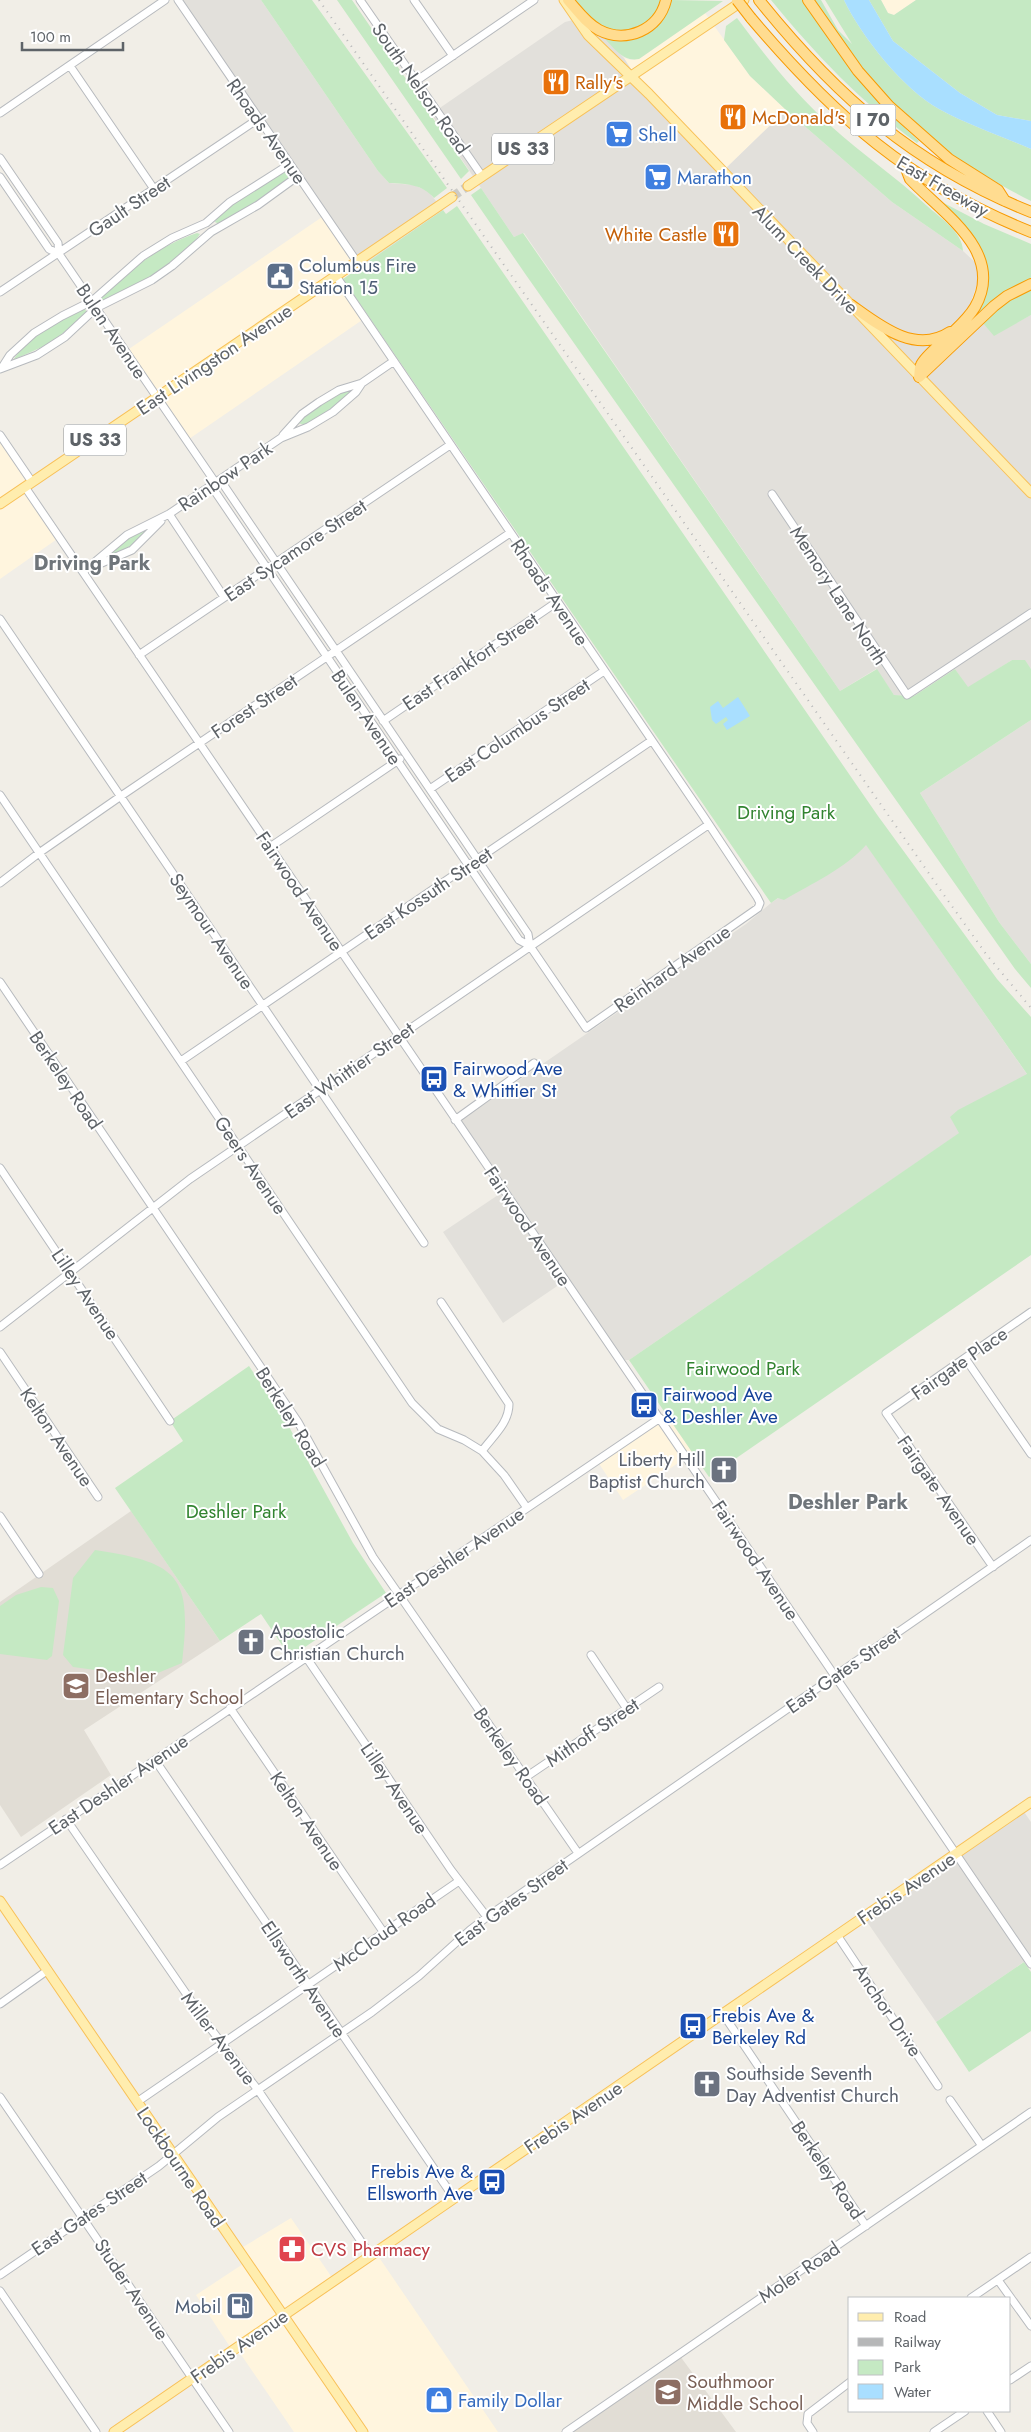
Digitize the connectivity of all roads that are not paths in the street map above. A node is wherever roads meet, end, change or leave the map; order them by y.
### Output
1 (166, 0) edge
2 (178, 0) edge
3 (360, 0) edge
4 (414, 0) edge
5 (534, 0) edge
6 (564, 0) edge
7 (568, 0) edge
8 (666, 0) edge
9 (737, 0) edge
10 (744, 0) edge
11 (808, 0) edge
12 (762, 4) edge
13 (453, 56) junction
14 (70, 66) junction
15 (630, 77) junction
16 (416, 81) junction
17 (0, 113) edge
18 (258, 119) junction
19 (0, 158) edge
20 (290, 164) junction
21 (905, 166) junction
22 (298, 176) junction
23 (482, 176) junction
24 (0, 177) edge
25 (468, 186) tunnel mouth
26 (154, 189) junction
27 (452, 197) tunnel mouth
28 (1005, 202) junction
29 (1031, 212) edge
30 (1031, 232) edge
31 (59, 254) junction
32 (357, 262) junction
33 (336, 276) junction
34 (1031, 284) edge
35 (0, 292) edge
36 (92, 301) junction
37 (851, 305) junction
38 (96, 308) junction
39 (963, 323) junction
40 (394, 361) junction
41 (2, 368) edge
42 (919, 377) junction
43 (362, 383) junction
44 (157, 397) junction
45 (0, 435) edge
46 (281, 438) junction
47 (450, 445) junction
48 (215, 482) junction
49 (29, 485) junction
50 (1031, 493) edge
51 (772, 494) dead end
52 (0, 504) edge
53 (169, 514) junction
54 (510, 533) junction
55 (275, 563) junction
56 (267, 569) junction
57 (83, 572) junction
58 (224, 597) junction
59 (557, 602) junction
60 (1031, 613) edge
61 (0, 619) edge
62 (335, 651) junction
63 (139, 655) junction
64 (326, 657) junction
65 (604, 671) junction
66 (382, 720) junction
67 (651, 741) junction
68 (199, 743) junction
69 (406, 755) junction
70 (398, 761) junction
71 (430, 789) junction
72 (0, 795) edge
73 (121, 796) junction
74 (708, 825) junction
75 (270, 847) junction
76 (39, 852) junction
77 (477, 860) junction
78 (468, 866) junction
79 (0, 883) edge
80 (758, 908) joint
81 (530, 946) junction
82 (341, 952) junction
83 (0, 982) edge
84 (262, 1005) junction
85 (586, 1028) joint
86 (398, 1036) junction
87 (181, 1061) junction
88 (534, 1063) dead end
89 (320, 1090) junction
90 (455, 1120) junction
91 (238, 1146) junction
92 (0, 1168) edge
93 (153, 1207) junction
94 (424, 1243) dead end
95 (71, 1273) junction
96 (441, 1302) dead end
97 (1031, 1312) edge
98 (0, 1327) edge
99 (0, 1352) edge
100 (965, 1358) junction
101 (886, 1413) joint
102 (660, 1418) junction
103 (170, 1420) dead end
104 (482, 1451) junction
105 (1031, 1454) edge
106 (98, 1497) dead end
107 (527, 1508) junction
108 (0, 1516) edge
109 (1031, 1540) edge
110 (993, 1567) junction
111 (39, 1574) dead end
112 (399, 1594) junction
113 (590, 1655) dead end
114 (306, 1657) junction
115 (835, 1675) junction
116 (659, 1687) dead end
117 (230, 1708) junction
118 (627, 1709) junction
119 (155, 1760) junction
120 (526, 1777) junction
121 (1031, 1802) edge
122 (66, 1819) junction
123 (578, 1853) junction
124 (955, 1854) junction
125 (0, 1865) edge
126 (459, 1881) junction
127 (0, 1901) edge
128 (487, 1917) junction
129 (384, 1932) junction
130 (837, 1935) junction
131 (1031, 1964) edge
132 (48, 1970) junction
133 (308, 1984) junction
134 (0, 2004) edge
135 (723, 2014) junction
136 (341, 2034) junction
137 (221, 2044) junction
138 (938, 2086) dead end
139 (258, 2090) junction
140 (0, 2097) edge
141 (950, 2100) dead end
142 (137, 2102) junction
143 (1031, 2112) edge
144 (982, 2146) junction
145 (173, 2155) junction
146 (454, 2198) junction
147 (83, 2218) junction
148 (866, 2226) junction
149 (371, 2256) junction
150 (1031, 2257) edge
151 (0, 2275) edge
152 (998, 2280) junction
153 (0, 2291) edge
154 (972, 2297) edge
155 (1010, 2297) edge
156 (1011, 2298) edge
157 (283, 2316) junction
158 (1031, 2326) edge
159 (1031, 2366) edge
160 (192, 2378) junction
161 (1011, 2379) edge
162 (848, 2384) edge
163 (964, 2412) edge
164 (988, 2412) edge
165 (96, 2432) edge
166 (114, 2432) edge
167 (229, 2432) edge
168 (363, 2432) edge
169 (566, 2432) edge
170 (813, 2432) edge
171 (934, 2432) edge
172 (1002, 2432) edge

1 - 14 street
2 - 18 street, Rhoads Avenue
3 - 16 street, South Nelson Road
4 - 13 street
5 - 13 street
6 - 15 main road, Alum Creek Drive
7 - 8 highway
9 - 21 highway, East Freeway / I 70, bridge
10 - 15 main road, US 33
11 - 28 highway
12 - 28 highway, East Freeway / I 70
13 - 16 street
14 - 17 street
14 - 26 street
15 - 23 main road, US 33
15 - 37 main road, Alum Creek Drive
16 - 23 street, South Nelson Road
18 - 20 street, Rhoads Avenue
18 - 26 street, Gault Street
19 - 31 street, Bulen Avenue
20 - 22 street, Rhoads Avenue
20 - 36 street
21 - 30 highway, East Freeway / I 70
21 - 39 highway
22 - 32 street, Rhoads Avenue
22 - 38 street
23 - 25 main road, US 33
24 - 31 street, Bulen Avenue
26 - 31 street, Gault Street
27 - 32 main road, East Livingston Avenue / US 33
28 - 29 highway, East Freeway / I 70
31 - 35 street, Gault Street
31 - 36 street, Bulen Avenue
32 - 33 main road, East Livingston Avenue / US 33
33 - 40 street, Rhoads Avenue
33 - 44 main road, East Livingston Avenue / US 33
34 - 42 highway
36 - 38 street, Bulen Avenue
36 - 41 street
37 - 39 highway
37 - 42 main road, Alum Creek Drive
38 - 41 street
38 - 44 street, Bulen Avenue
39 - 42 highway
40 - 43 street, Rainbow Park
40 - 47 street, Rhoads Avenue
42 - 50 main road, Alum Creek Drive
43 - 46 street, Rainbow Park
43 - 46 street, Rainbow Park
44 - 48 street, Bulen Avenue
44 - 49 main road, East Livingston Avenue / US 33
45 - 49 street, Fairwood Avenue
46 - 48 street, Rainbow Park
47 - 54 street, Rhoads Avenue
47 - 55 street, East Sycamore Street
48 - 53 street, Rainbow Park
48 - 55 street, Bulen Avenue
48 - 56 street, Bulen Avenue
49 - 52 main road, East Livingston Avenue / US 33
49 - 57 street, Fairwood Avenue
51 - 60 street, Memory Lane North
53 - 57 street, Rainbow Park
53 - 57 street, Rainbow Park
53 - 58 street
54 - 59 street, Rhoads Avenue
54 - 62 street, Forest Street
55 - 56 street, East Sycamore Street
55 - 62 street, Bulen Avenue
56 - 58 street, East Sycamore Street
56 - 64 street, Bulen Avenue
57 - 63 street, Fairwood Avenue
58 - 63 street, East Sycamore Street
59 - 65 street, Rhoads Avenue
59 - 66 street, East Frankfort Street
61 - 73 street, Seymour Avenue
62 - 64 street, Forest Street
62 - 66 street, Bulen Avenue
63 - 68 street, Fairwood Avenue
64 - 68 street, Forest Street
64 - 70 street, Bulen Avenue
65 - 67 street, Rhoads Avenue
65 - 71 street, East Columbus Street
66 - 69 street, Bulen Avenue
67 - 74 street, Rhoads Avenue
67 - 77 street, East Kossuth Street
68 - 73 street, Forest Street
68 - 75 street, Fairwood Avenue
69 - 70 street
69 - 71 street, Bulen Avenue
70 - 75 street
70 - 78 street, Bulen Avenue
71 - 77 street, Bulen Avenue
72 - 76 street, Geers Avenue
73 - 76 street, Forest Street
73 - 84 street, Seymour Avenue
74 - 80 street, Rhoads Avenue
74 - 81 street, East Whittier Street
75 - 82 street, Fairwood Avenue
76 - 79 street, Forest Street
76 - 87 street, Geers Avenue
77 - 78 street, East Kossuth Street
77 - 81 street, Bulen Avenue
78 - 81 street, Bulen Avenue
78 - 82 street, East Kossuth Street
80 - 85 street, Reinhard Avenue
81 - 85 street, Bulen Avenue
81 - 86 street, East Whittier Street
82 - 84 street, East Kossuth Street
82 - 86 street, Fairwood Avenue
83 - 93 street, Berkeley Road
84 - 87 street, East Kossuth Street
84 - 89 street, Seymour Avenue
86 - 89 street, East Whittier Street
86 - 90 street, Fairwood Avenue
87 - 91 street, Geers Avenue
88 - 90 street
89 - 91 street, East Whittier Street
89 - 94 street, Seymour Avenue
90 - 102 street, Fairwood Avenue
91 - 93 street, East Whittier Street
91 - 104 street, Geers Avenue
92 - 95 street, Lilley Avenue
93 - 95 street, East Whittier Street
93 - 112 street, Berkeley Road
95 - 98 street, East Whittier Street
95 - 103 street, Lilley Avenue
96 - 104 street
97 - 100 street, Fairgate Place
99 - 106 street, Kelton Avenue
100 - 101 street, Fairgate Place
100 - 105 street
101 - 110 street, Fairgate Avenue
102 - 107 street, East Deshler Avenue
102 - 115 street, Fairwood Avenue
104 - 107 street, Geers Avenue
107 - 112 street, East Deshler Avenue
108 - 111 street
109 - 110 street, East Gates Street
110 - 115 street, East Gates Street
112 - 114 street, East Deshler Avenue
112 - 120 street, Berkeley Road
113 - 118 street
114 - 117 street, East Deshler Avenue
114 - 126 street, Lilley Avenue
115 - 123 street, East Gates Street
115 - 124 street, Fairwood Avenue
116 - 118 street, Mithoff Street
117 - 119 street, East Deshler Avenue
117 - 129 street, Kelton Avenue
118 - 120 street, Mithoff Street
119 - 122 street, East Deshler Avenue
119 - 133 street, Ellsworth Avenue
120 - 123 street, Berkeley Road
121 - 124 main road, Frebis Avenue
122 - 125 street, East Deshler Avenue
122 - 137 street, Miller Avenue
123 - 128 street, East Gates Street
124 - 130 main road, Frebis Avenue
124 - 131 street, Fairwood Avenue
126 - 128 street, Lilley Avenue
126 - 129 street, McCloud Road
127 - 132 main road, Lockbourne Road
128 - 136 street, East Gates Street
129 - 133 street, McCloud Road
130 - 135 main road, Frebis Avenue
130 - 138 street, Anchor Drive
132 - 134 street
132 - 142 main road, Lockbourne Road
133 - 136 street, Ellsworth Avenue
133 - 137 street, McCloud Road
135 - 146 main road, Frebis Avenue
135 - 148 street, Berkeley Road
136 - 139 street, East Gates Street
136 - 146 street, Ellsworth Avenue
137 - 139 street, Miller Avenue
137 - 142 street, McCloud Road
139 - 145 street, East Gates Street
139 - 149 street, Miller Avenue
140 - 147 street, Studer Avenue
141 - 144 street
142 - 145 main road, Lockbourne Road
143 - 144 street, Moler Road
144 - 148 street, Moler Road
145 - 147 street, East Gates Street
145 - 157 main road, Lockbourne Road
146 - 149 main road, Frebis Avenue
147 - 151 street, East Gates Street
147 - 160 street, Studer Avenue
148 - 169 street, Moler Road
149 - 157 main road, Frebis Avenue
150 - 152 street
152 - 154 street
152 - 155 street
153 - 165 street
156 - 158 street
157 - 160 main road, Frebis Avenue
157 - 168 main road, Lockbourne Road
159 - 161 street
160 - 166 main road, Frebis Avenue
160 - 167 street, Studer Avenue
162 - 170 street
163 - 171 street
164 - 172 street

